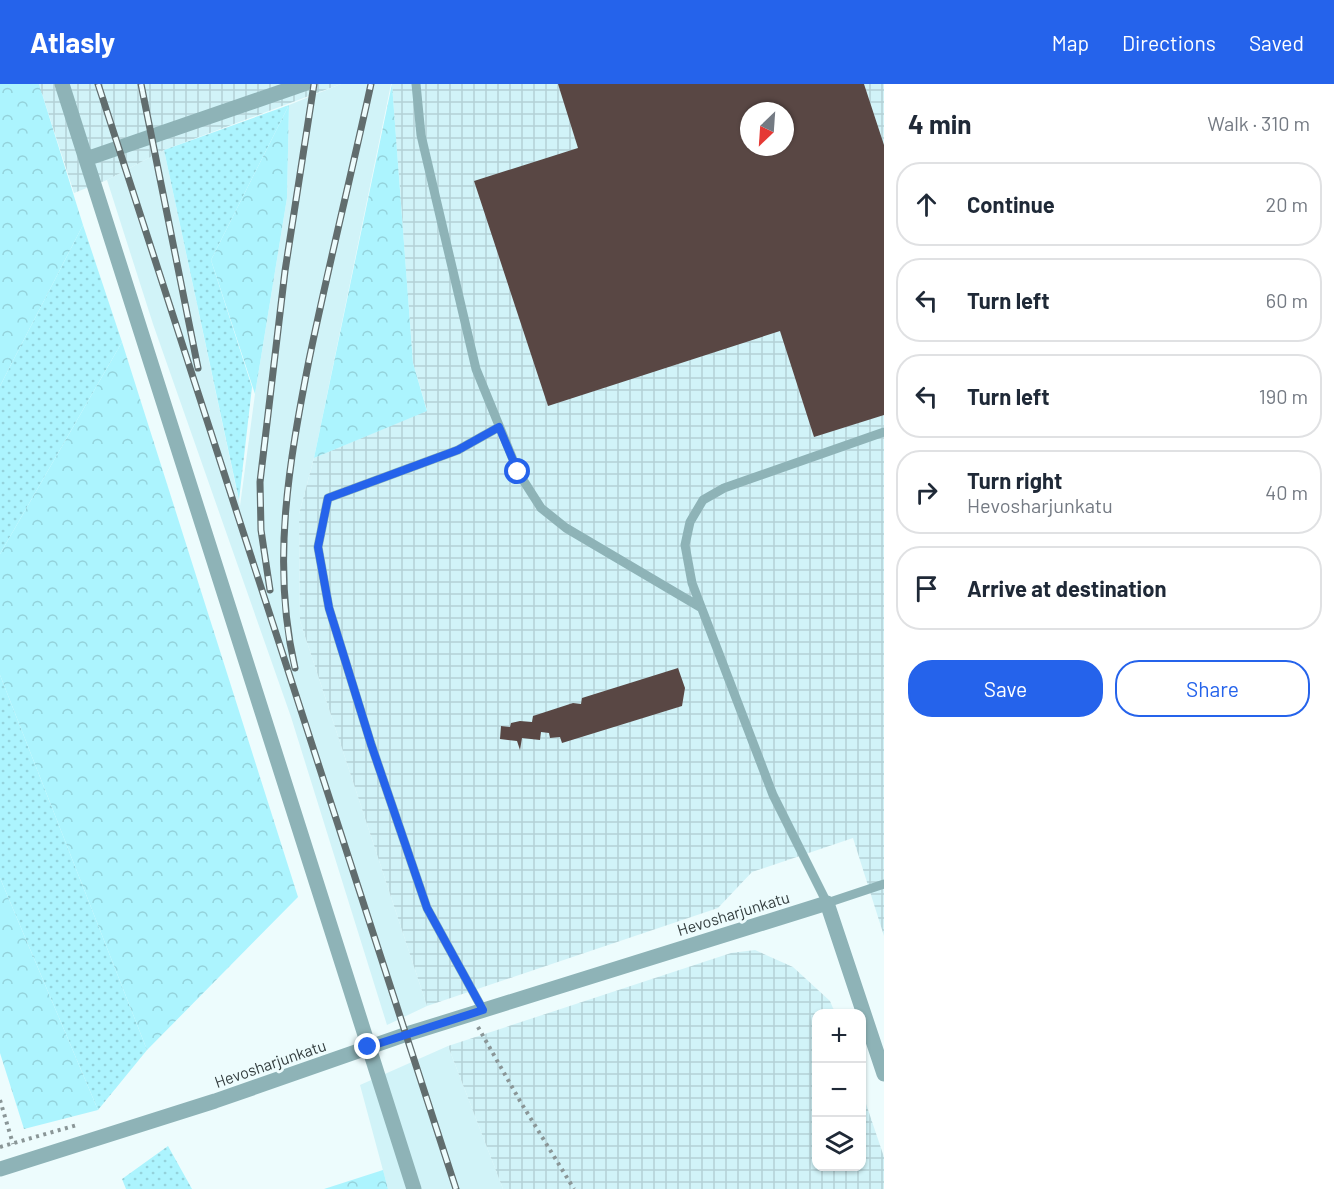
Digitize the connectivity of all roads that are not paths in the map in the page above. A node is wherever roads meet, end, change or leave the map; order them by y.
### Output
1 (62, 84) edge
2 (304, 84) edge
3 (416, 84) edge
4 (86, 159) junction
5 (499, 427) junction
6 (884, 432) edge
7 (701, 607) junction
8 (884, 884) edge
9 (827, 903) junction
10 (477, 1012) junction
11 (368, 1047) junction
12 (884, 1074) edge
13 (0, 1170) edge
14 (414, 1189) edge

1 - 4 street
2 - 4 street
3 - 5 lane
4 - 11 street
5 - 7 lane
5 - 10 lane
6 - 7 lane
7 - 9 lane
8 - 9 lane
9 - 10 street, Hevosharjunkatu
9 - 12 street
10 - 11 street, Hevosharjunkatu
11 - 13 street, Hevosharjunkatu
11 - 14 street

